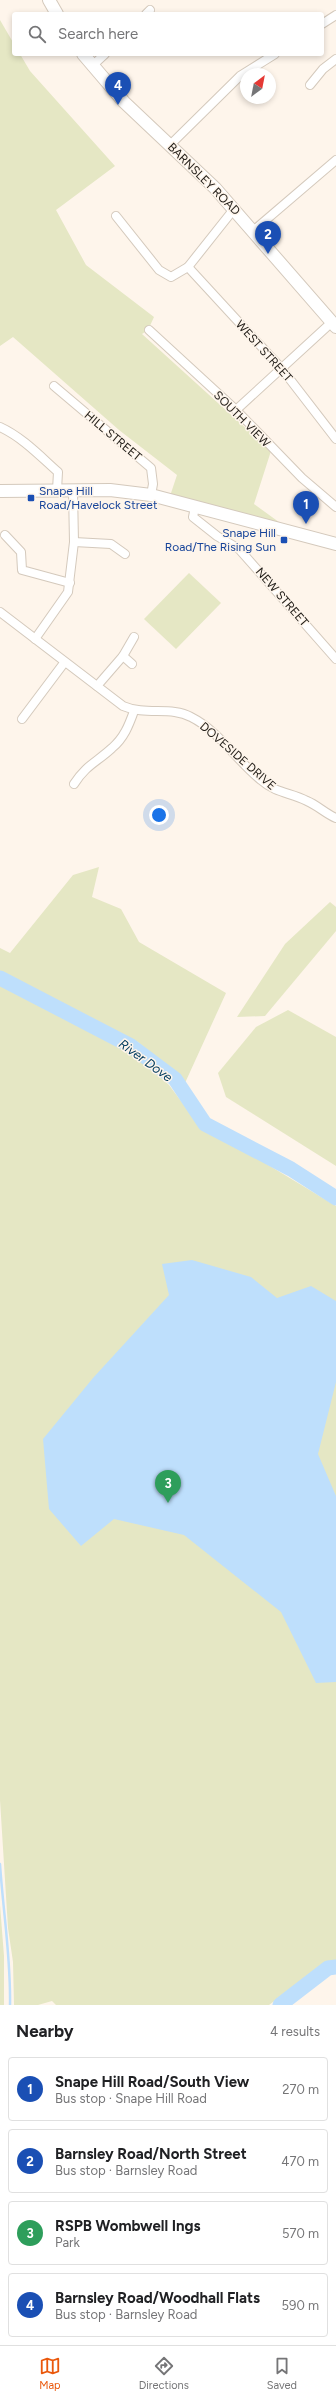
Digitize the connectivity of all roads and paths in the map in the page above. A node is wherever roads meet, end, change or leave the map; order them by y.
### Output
1 (49, 0) edge
2 (56, 12) edge
3 (336, 14) edge
4 (324, 23) edge
5 (84, 56) edge
6 (103, 56) edge
7 (272, 56) edge
8 (336, 59) edge
9 (92, 66) junction
10 (310, 85) dead end
11 (170, 145) junction
12 (336, 160) edge
13 (234, 209) junction
14 (116, 216) dead end
15 (253, 231) junction
16 (188, 267) junction
17 (334, 324) edge
18 (149, 330) dead end
19 (282, 369) junction
20 (54, 386) dead end
21 (236, 410) junction
22 (0, 427) edge
23 (336, 439) edge
24 (57, 490) junction
25 (0, 491) edge
26 (73, 491) junction
27 (151, 495) junction
28 (195, 507) junction
29 (336, 507) edge
30 (5, 535) dead end
31 (74, 542) junction
32 (336, 544) edge
33 (125, 554) dead end
34 (70, 583) junction
35 (0, 612) edge
36 (134, 637) dead end
37 (35, 639) junction
38 (123, 656) junction
39 (336, 658) edge
40 (64, 663) junction
41 (132, 664) dead end
42 (97, 686) junction
43 (134, 711) junction
44 (22, 719) dead end
45 (74, 784) dead end
46 (336, 818) edge

1 - 2 street
3 - 4 street
5 - 9 street, BARNSLEY ROAD
6 - 9 street
7 - 11 street
8 - 10 street
9 - 11 street, BARNSLEY ROAD
11 - 13 street, BARNSLEY ROAD
12 - 15 street
13 - 15 street, BARNSLEY ROAD
13 - 16 street
14 - 16 street
15 - 17 street, BARNSLEY ROAD
16 - 19 street, WEST STREET
17 - 19 street
18 - 21 street, SOUTH VIEW
19 - 21 street
19 - 23 street, WEST STREET
20 - 27 street, HILL STREET
21 - 29 street, SOUTH VIEW
22 - 24 street
24 - 25 street
24 - 26 street
26 - 27 street
26 - 31 street
27 - 28 street
28 - 32 street
28 - 39 street, NEW STREET
30 - 34 street
31 - 33 street
31 - 34 street
34 - 37 street
35 - 37 street, DOVESIDE DRIVE
36 - 38 street
37 - 40 street, DOVESIDE DRIVE
38 - 41 street
38 - 42 street
40 - 42 street, DOVESIDE DRIVE
40 - 44 street
42 - 43 street, DOVESIDE DRIVE
43 - 45 street
43 - 46 street, DOVESIDE DRIVE

